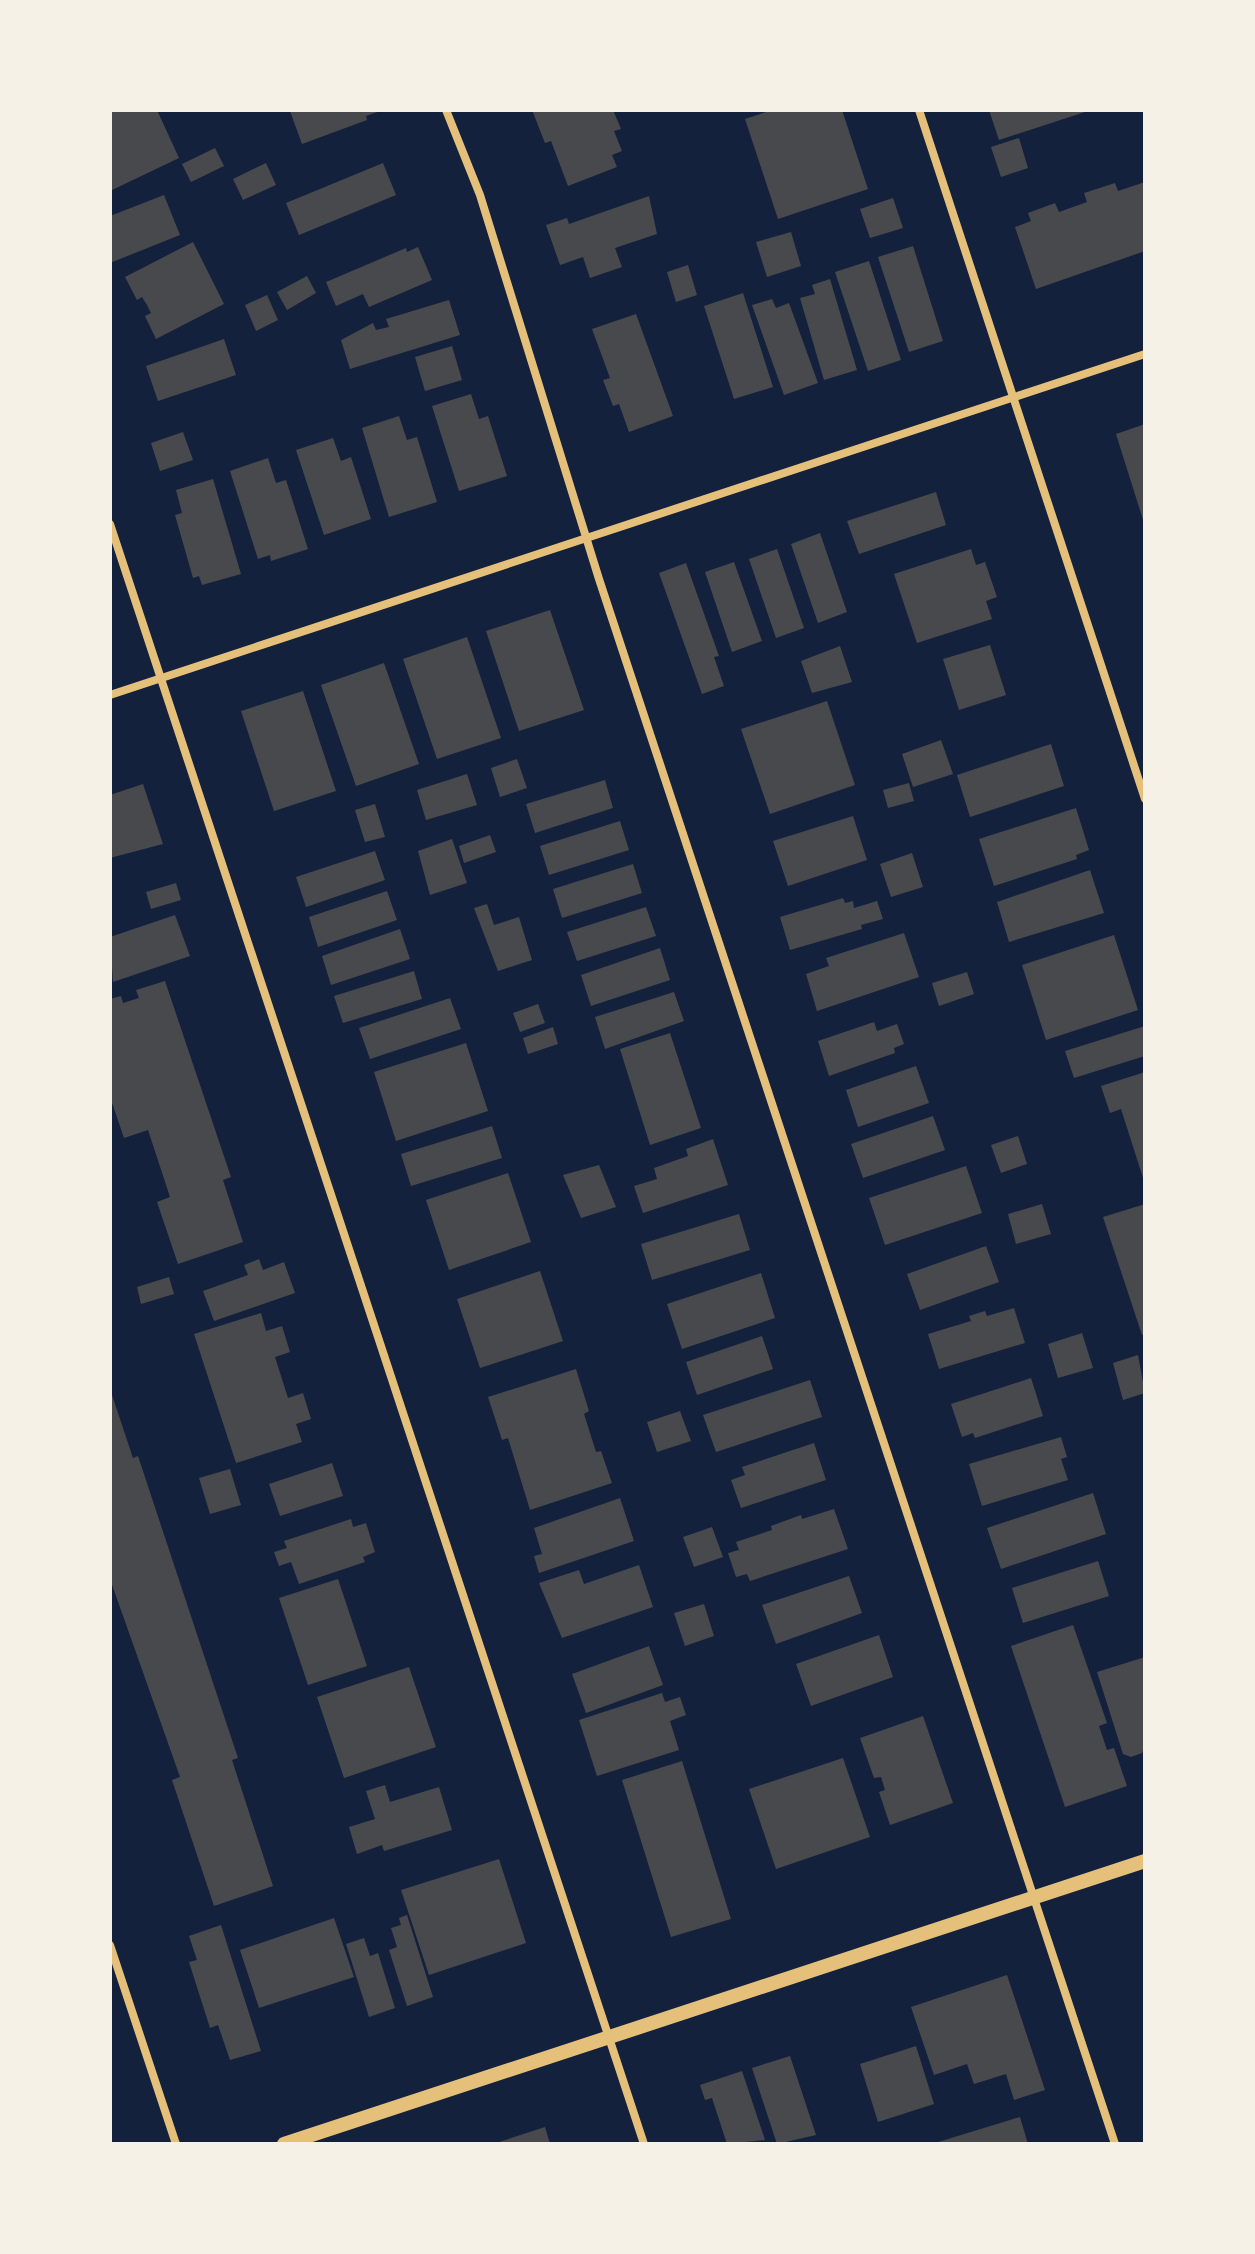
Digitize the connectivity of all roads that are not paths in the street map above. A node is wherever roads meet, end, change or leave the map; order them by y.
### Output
1 (446, 110) edge
2 (919, 110) edge
3 (1145, 354) edge
4 (1013, 397) junction
5 (110, 524) edge
6 (587, 538) junction
7 (160, 678) junction
8 (110, 695) edge
9 (1145, 799) edge
10 (1145, 1861) edge
11 (1034, 1898) junction
12 (110, 1945) edge
13 (609, 2037) junction
14 (176, 2144) edge
15 (284, 2144) edge
16 (644, 2144) edge
17 (1115, 2144) edge

1 - 6 street
2 - 4 street
3 - 4 street
4 - 6 street
4 - 9 street
5 - 7 street
6 - 7 street
6 - 11 street
7 - 8 street
7 - 13 street
10 - 11 street
11 - 13 street
11 - 17 street
12 - 14 street
13 - 15 street
13 - 16 street

